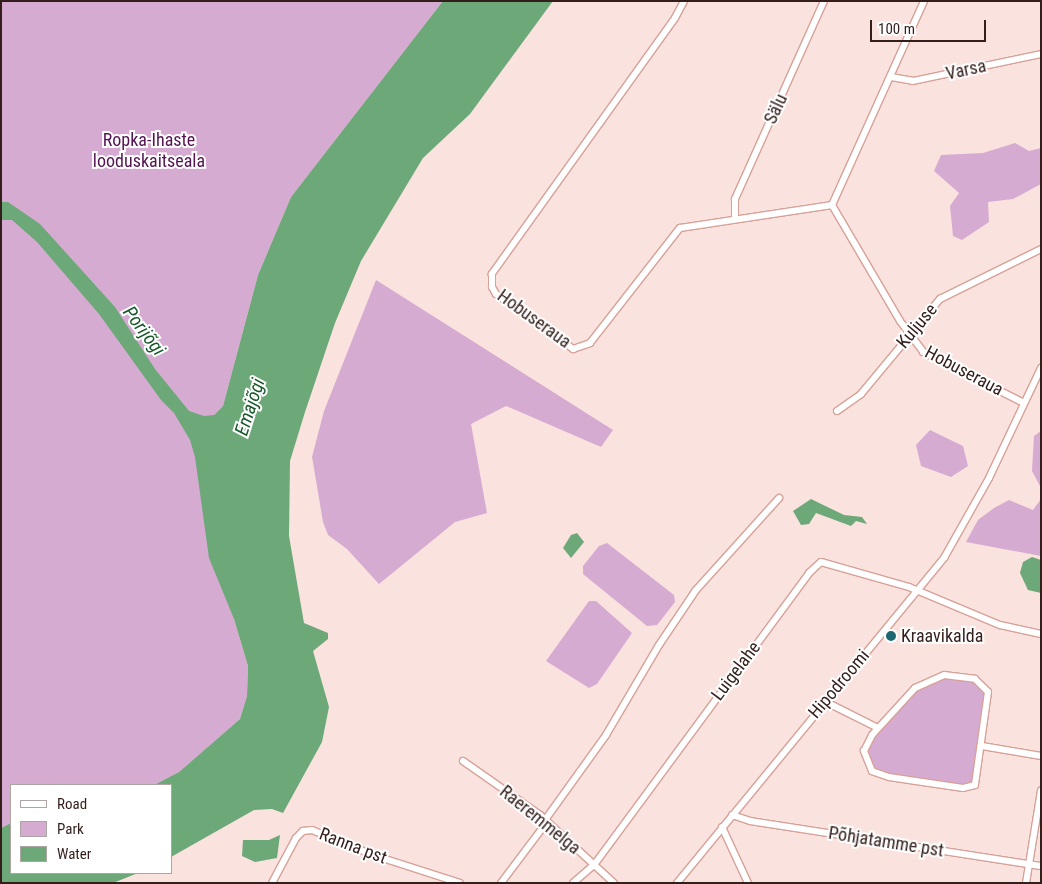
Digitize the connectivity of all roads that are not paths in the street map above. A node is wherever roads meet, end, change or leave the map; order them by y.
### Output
1 (684, 1) edge
2 (824, 1) edge
3 (924, 1) edge
4 (1041, 54) edge
5 (891, 77) junction
6 (832, 205) junction
7 (735, 218) junction
8 (1041, 249) edge
9 (910, 335) junction
10 (1041, 368) edge
11 (1024, 403) junction
12 (838, 411) dead end
13 (779, 498) dead end
14 (918, 592) junction
15 (1041, 634) edge
16 (824, 701) junction
17 (878, 728) junction
18 (982, 746) junction
19 (1041, 756) edge
20 (462, 761) dead end
21 (1041, 790) edge
22 (732, 815) junction
23 (546, 821) junction
24 (722, 827) junction
25 (1029, 864) junction
26 (594, 865) junction
27 (1041, 866) edge
28 (272, 883) edge
29 (460, 883) edge
30 (501, 883) edge
31 (573, 883) edge
32 (614, 883) edge
33 (677, 883) edge
34 (748, 883) edge
35 (1026, 883) edge

1 - 7 street, Hobuseraua
2 - 7 street, Sälu
3 - 5 street
4 - 5 street, Varsa
5 - 6 street
6 - 7 street, Hobuseraua
6 - 9 street, Hobuseraua
8 - 9 street, Kuljuse
9 - 11 street, Hobuseraua
9 - 12 street, Kuljuse
10 - 11 street, Hipodroomi
11 - 14 street, Hipodroomi
13 - 23 street
14 - 15 street
14 - 16 street, Hipodroomi
14 - 26 street, Luigelahe
16 - 17 street
16 - 22 street, Hipodroomi
17 - 18 street
17 - 18 street
18 - 19 street
20 - 23 street, Raeremmelga
21 - 25 street
22 - 24 street, Hipodroomi
22 - 25 street, Põhjatamme pst
23 - 26 street, Raeremmelga
23 - 30 street
24 - 33 street, Hipodroomi
24 - 34 street
25 - 27 street, Põhjatamme pst
25 - 35 street
26 - 31 street, Luigelahe
26 - 32 street, Raeremmelga
28 - 29 street, Ranna pst

